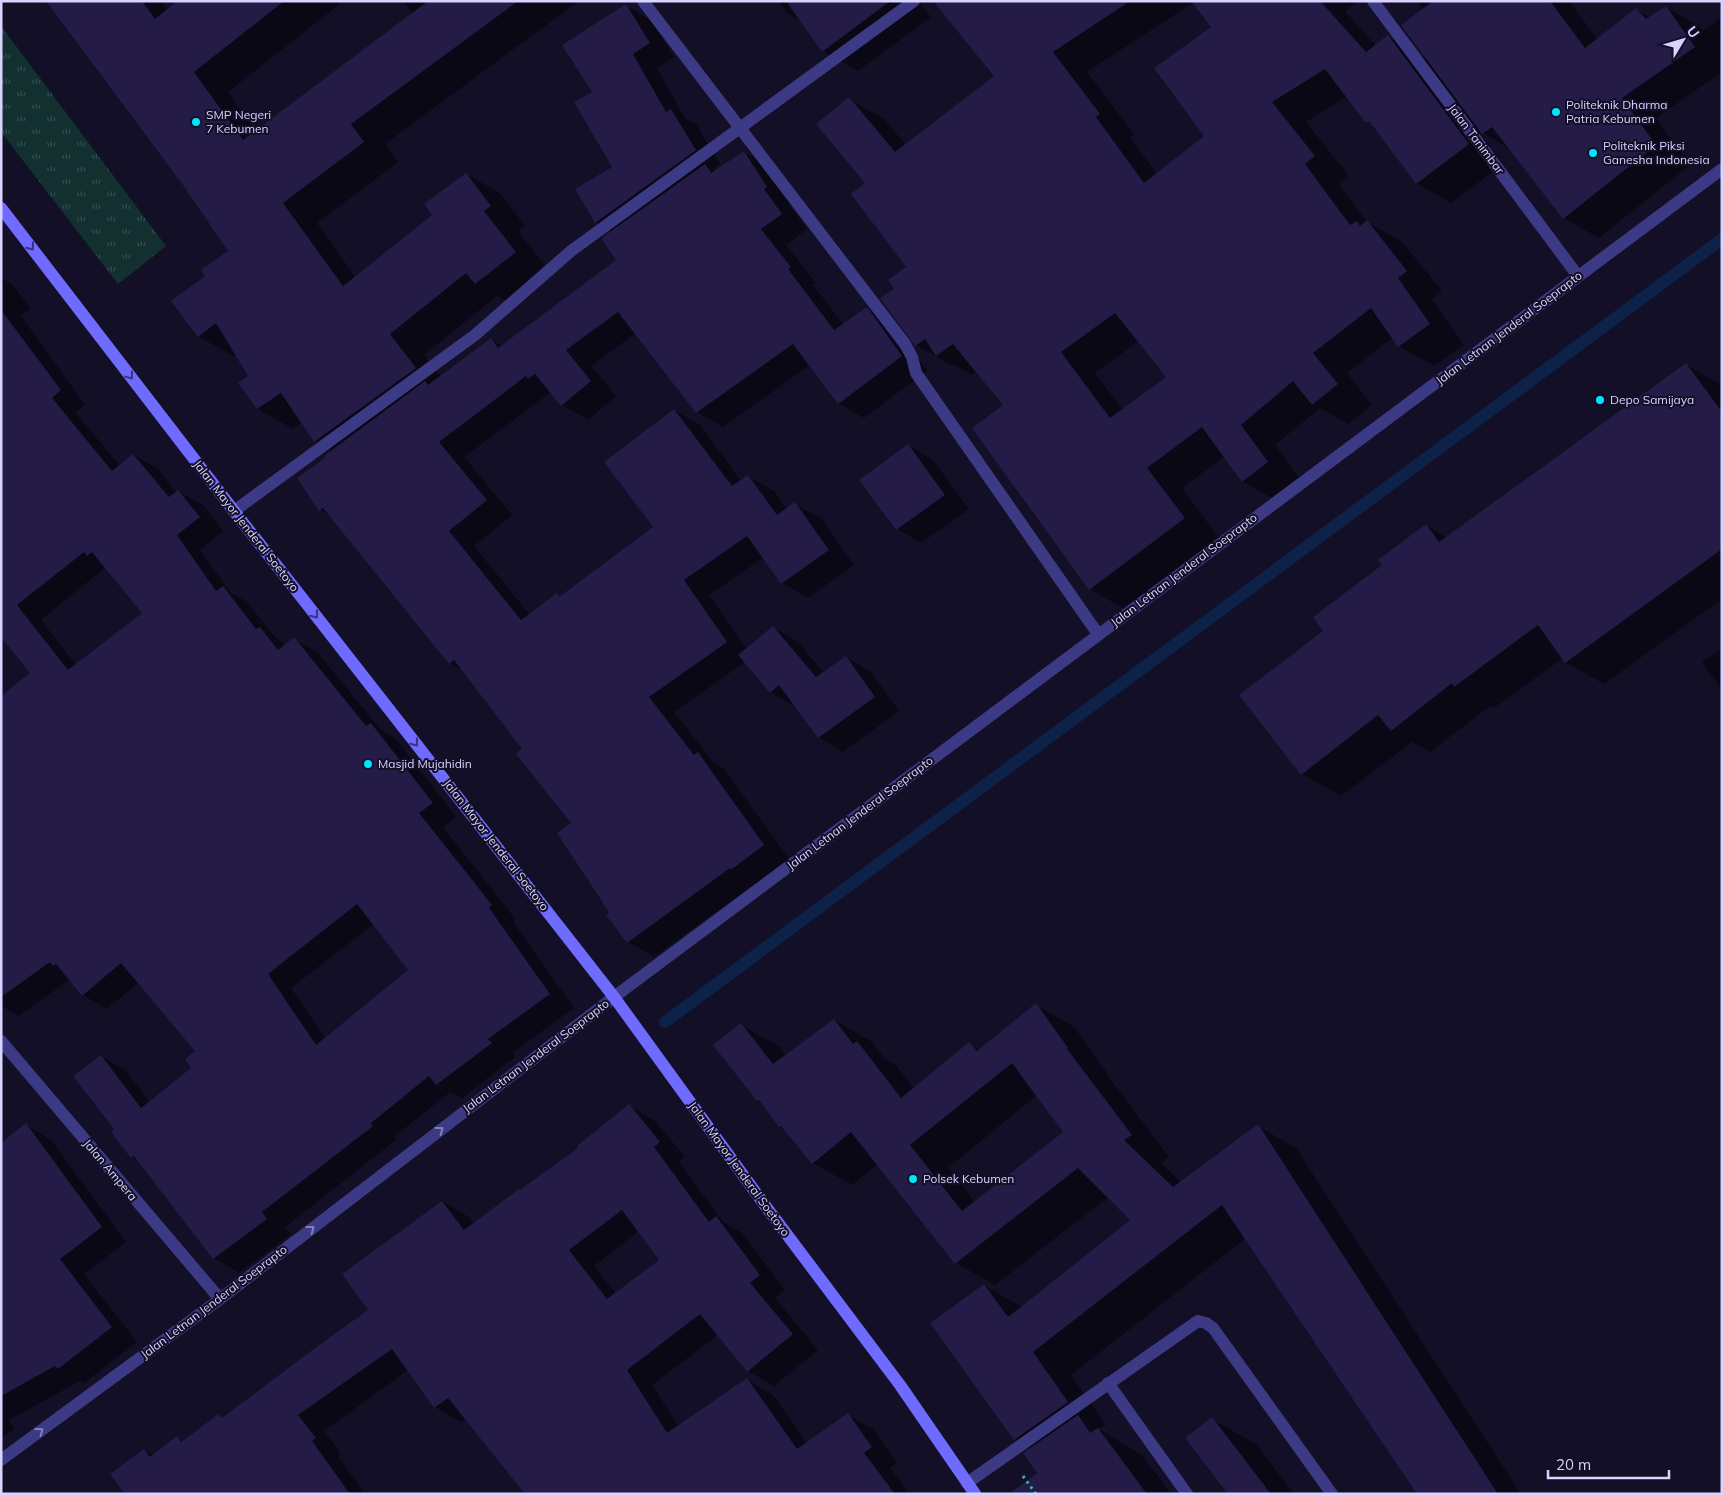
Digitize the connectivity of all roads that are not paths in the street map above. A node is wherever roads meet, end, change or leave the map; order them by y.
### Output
1 (643, 1) edge
2 (914, 1) edge
3 (1374, 1) edge
4 (740, 129) junction
5 (1722, 169) edge
6 (1, 208) edge
7 (1578, 276) junction
8 (234, 511) junction
9 (1098, 634) junction
10 (614, 996) junction
11 (1, 1042) edge
12 (220, 1299) junction
13 (1108, 1383) junction
14 (1, 1460) edge
15 (967, 1483) junction
16 (975, 1494) edge
17 (1187, 1494) edge
18 (1332, 1494) edge

1 - 4 street
2 - 4 street
3 - 7 street, Jalan Tanimbar
4 - 8 street
4 - 9 street
5 - 7 street, Jalan Letnan Jenderal Soeprapto
6 -> 8 main road, Jalan Mayor Jenderal Soetoyo
7 - 9 street, Jalan Letnan Jenderal Soeprapto
8 -> 10 main road, Jalan Mayor Jenderal Soetoyo
9 - 10 street, Jalan Letnan Jenderal Soeprapto
12 -> 10 street, Jalan Letnan Jenderal Soeprapto
10 - 15 main road, Jalan Mayor Jenderal Soetoyo
11 - 12 street, Jalan Ampera
14 -> 12 street, Jalan Letnan Jenderal Soeprapto
13 - 15 street
13 - 17 street
13 - 18 street
15 - 16 main road, Jalan Mayor Jenderal Soetoyo

